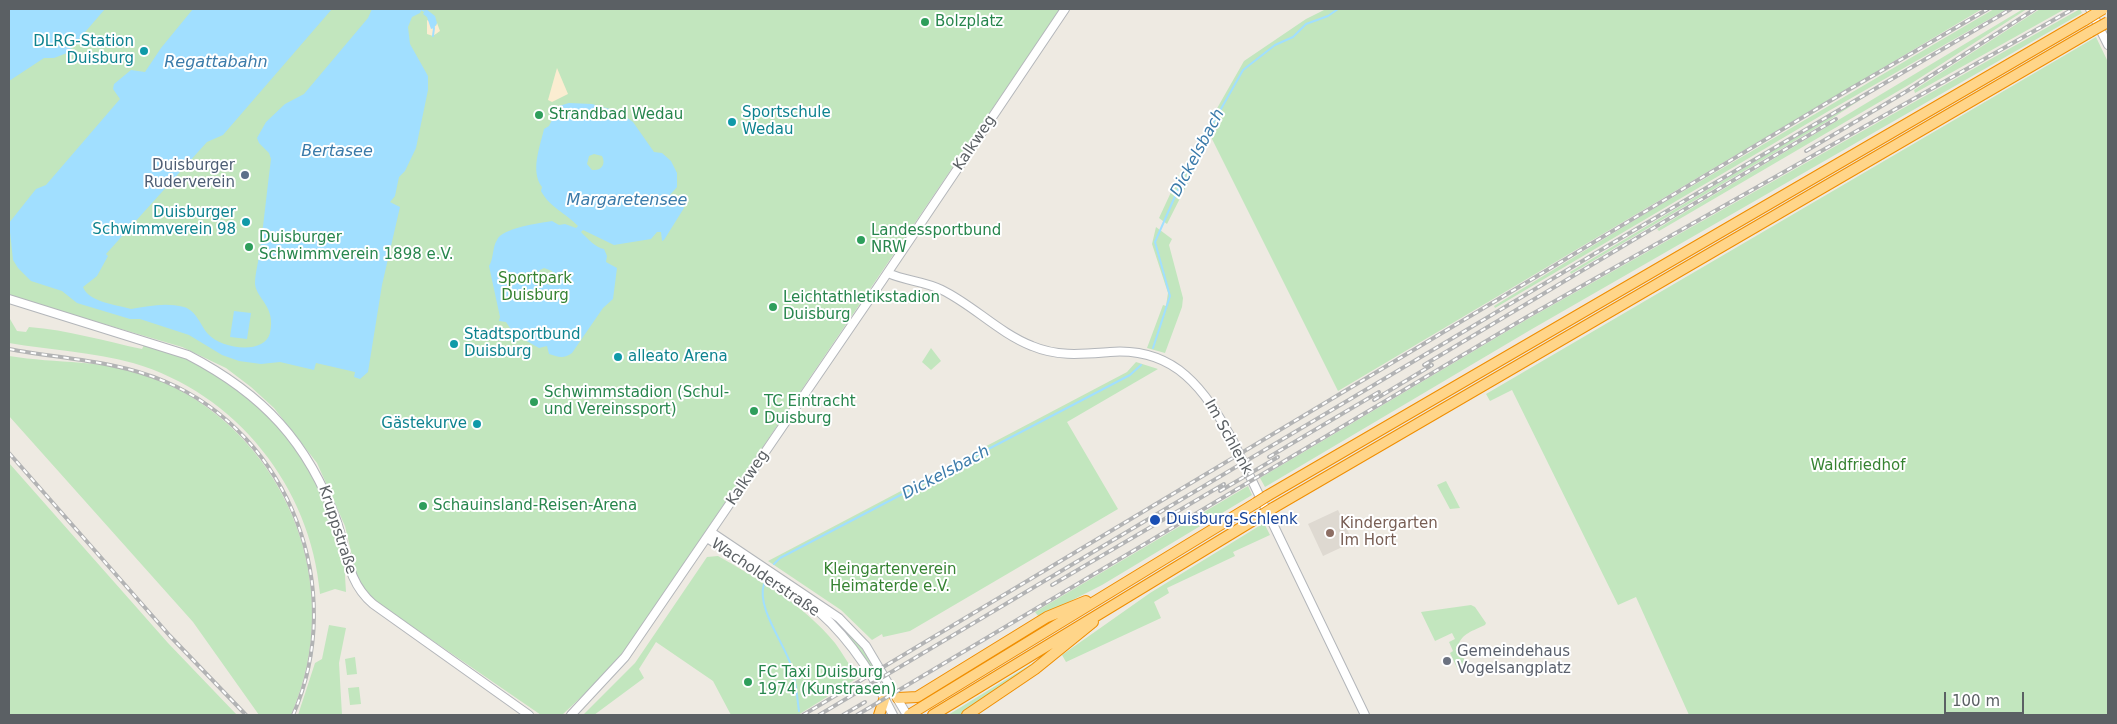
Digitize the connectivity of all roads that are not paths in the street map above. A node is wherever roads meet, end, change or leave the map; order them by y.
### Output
1 (1065, 9) edge
2 (2090, 9) edge
3 (2104, 9) edge
4 (2108, 22) edge
5 (2108, 45) edge
6 (888, 273) junction
7 (9, 299) edge
8 (709, 535) junction
9 (1101, 596) junction
10 (1109, 608) junction
11 (917, 697) junction
12 (898, 698) junction
13 (884, 700) junction
14 (934, 714) edge
15 (529, 715) edge
16 (571, 715) edge
17 (879, 715) edge
18 (893, 715) edge
19 (907, 715) edge
20 (967, 715) edge
21 (1365, 715) edge

1 - 6 street, Kalkweg
2 - 5 street
3 - 9 highway, bridge
4 - 10 highway, bridge
6 - 8 street, Kalkweg
6 - 21 street, Im Schlenk
7 - 15 street, Kruppstraße
8 - 12 street, Wacholderstraße
8 - 13 street, Wacholderstraße
8 - 16 street, Kalkweg
9 - 11 highway
9 - 19 highway
10 - 14 highway
10 - 20 highway
11 - 12 highway
11 - 19 highway
12 - 19 street, Wacholderstraße
13 - 17 highway
13 - 18 street, Wacholderstraße

